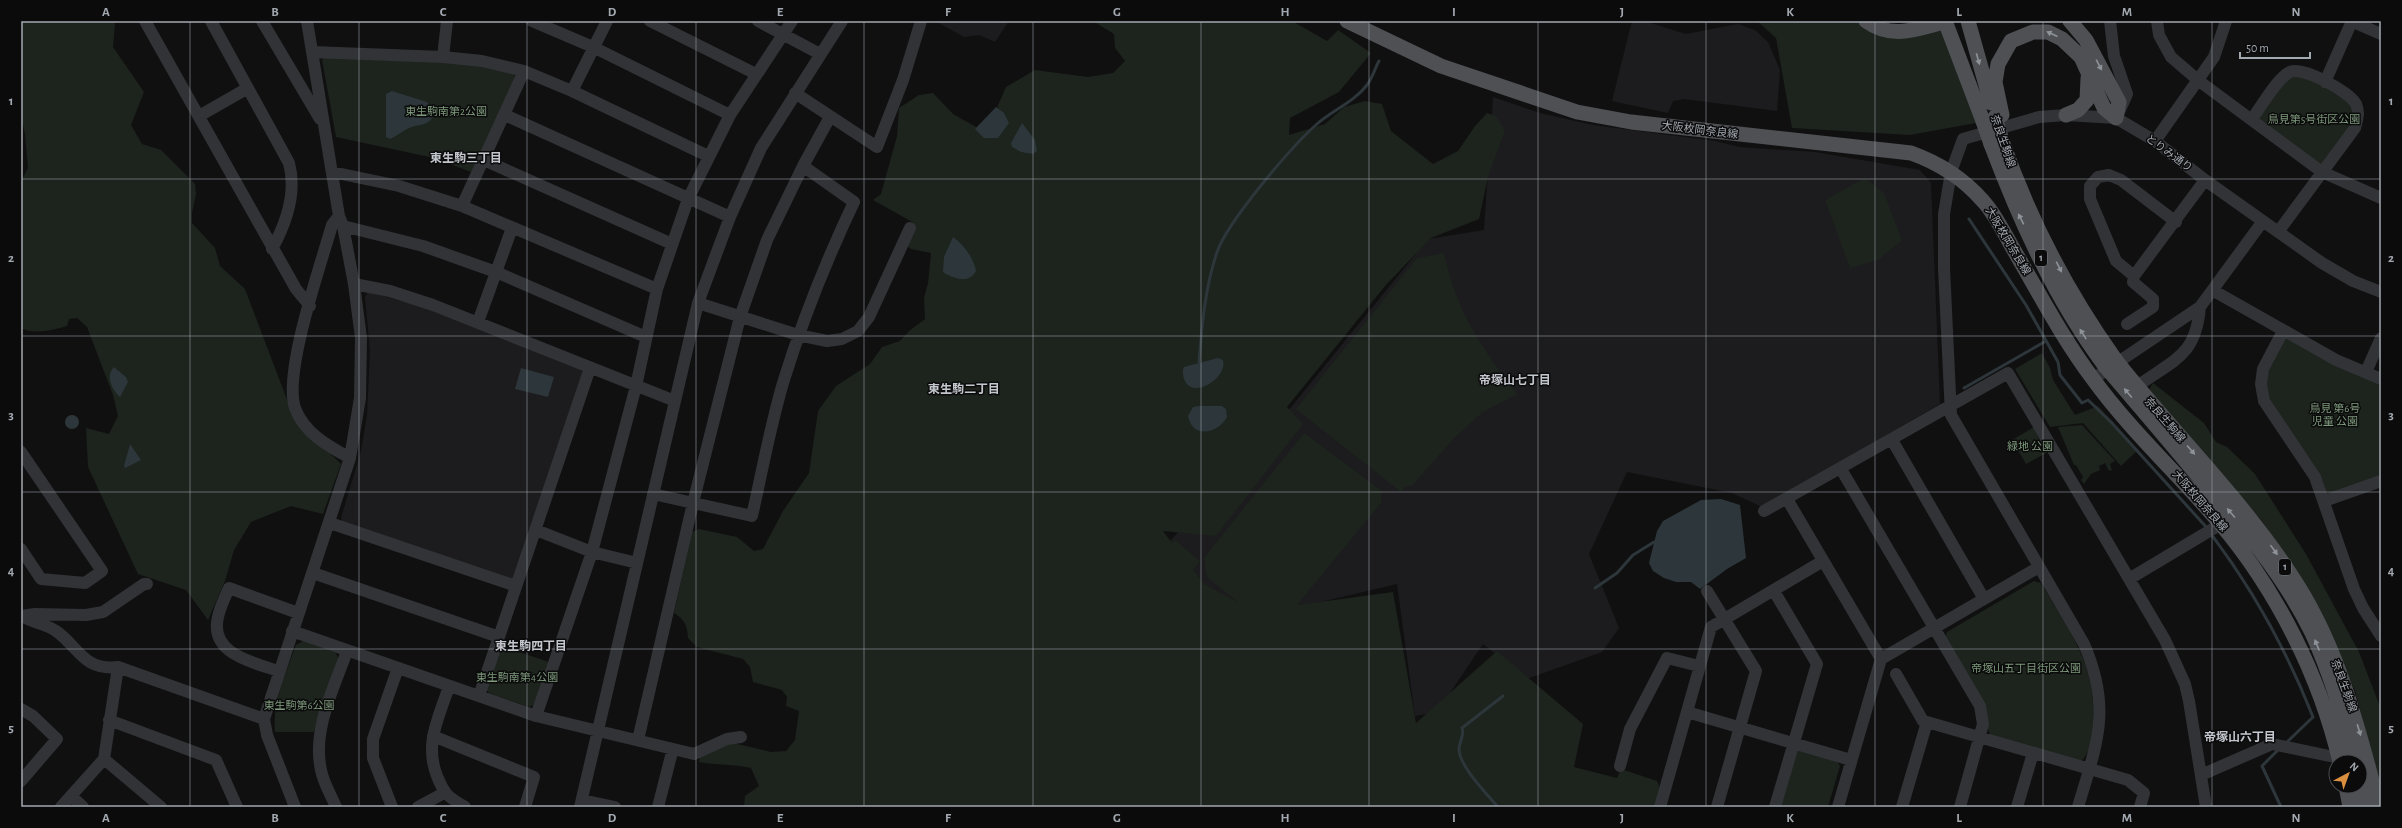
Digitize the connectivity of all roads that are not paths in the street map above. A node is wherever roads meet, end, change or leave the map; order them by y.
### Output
1 (145, 21) edge
2 (211, 21) edge
3 (262, 21) edge
4 (307, 21) edge
5 (447, 21) edge
6 (532, 21) edge
7 (607, 21) edge
8 (650, 21) edge
9 (758, 21) edge
10 (792, 21) edge
11 (842, 21) edge
12 (921, 21) edge
13 (1347, 21) edge
14 (1866, 21) edge
15 (1881, 21) edge
16 (1925, 21) edge
17 (1956, 21) edge
18 (1968, 21) edge
19 (2061, 21) edge
20 (2070, 21) edge
21 (2077, 21) edge
22 (2110, 21) edge
23 (2157, 21) edge
24 (2226, 21) edge
25 (2352, 21) edge
26 (1942, 22) edge
27 (783, 34) junction
28 (2381, 34) edge
29 (2086, 40) junction
30 (594, 47) junction
31 (312, 52) junction
32 (820, 54) junction
33 (443, 57) junction
34 (2081, 57) junction
35 (524, 71) junction
36 (756, 74) junction
37 (2199, 81) junction
38 (2324, 82) junction
39 (248, 88) junction
40 (572, 91) junction
41 (795, 93) junction
42 (505, 115) junction
43 (730, 115) junction
44 (2066, 115) junction
45 (199, 116) junction
46 (830, 117) junction
47 (1993, 118) junction
48 (2116, 118) junction
49 (2252, 119) junction
50 (324, 127) junction
51 (2000, 141) junction
52 (2155, 141) junction
53 (708, 156) junction
54 (484, 160) junction
55 (803, 166) junction
56 (332, 172) junction
57 (1951, 172) junction
58 (2322, 172) junction
59 (2205, 180) junction
60 (2381, 198) edge
61 (688, 199) junction
62 (462, 206) junction
63 (730, 217) junction
64 (341, 221) junction
65 (2263, 221) junction
66 (2176, 222) junction
67 (512, 228) junction
68 (910, 228) dead end
69 (2278, 232) junction
70 (672, 244) junction
71 (272, 249) junction
72 (496, 272) junction
73 (2134, 276) junction
74 (354, 284) junction
75 (657, 289) junction
76 (2214, 291) junction
77 (2381, 292) edge
78 (698, 303) junction
79 (310, 306) junction
80 (2200, 307) junction
81 (740, 316) junction
82 (478, 322) junction
83 (2128, 324) dead end
84 (2283, 331) junction
85 (798, 335) junction
86 (646, 337) junction
87 (2381, 338) edge
88 (2113, 366) junction
89 (590, 368) junction
90 (2366, 372) junction
91 (2093, 379) junction
92 (2381, 379) edge
93 (2143, 382) dead end
94 (636, 386) junction
95 (675, 401) junction
96 (1950, 406) junction
97 (1892, 440) junction
98 (21, 452) edge
99 (350, 458) junction
100 (1841, 469) junction
101 (2381, 481) edge
102 (653, 494) junction
103 (1787, 499) junction
104 (2324, 500) junction
105 (693, 503) junction
106 (1764, 511) dead end
107 (330, 522) junction
108 (2221, 524) junction
109 (536, 530) junction
110 (21, 549) edge
111 (592, 552) junction
112 (1823, 561) junction
113 (637, 563) junction
114 (2039, 567) junction
115 (312, 573) junction
116 (2129, 579) junction
117 (147, 584) dead end
118 (516, 586) junction
119 (1707, 591) dead end
120 (1774, 591) junction
121 (1984, 599) junction
122 (298, 613) junction
123 (22, 616) edge
124 (1726, 619) junction
125 (1934, 629) junction
126 (292, 631) junction
127 (2381, 636) edge
128 (499, 637) junction
129 (347, 651) junction
130 (1881, 659) junction
131 (1700, 666) junction
132 (118, 667) junction
133 (398, 668) junction
134 (278, 671) junction
135 (1896, 674) dead end
136 (449, 686) junction
137 (479, 696) junction
138 (21, 709) edge
139 (1687, 712) junction
140 (536, 716) junction
141 (264, 719) junction
142 (109, 720) junction
143 (1927, 722) junction
144 (1740, 727) junction
145 (598, 730) junction
146 (433, 736) junction
147 (741, 737) dead end
148 (1980, 737) junction
149 (638, 740) junction
150 (1793, 743) junction
151 (2033, 753) junction
152 (2338, 754) edge
153 (2352, 754) edge
154 (671, 756) dead end
155 (2328, 757) edge
156 (104, 758) junction
157 (1851, 760) junction
158 (1620, 766) dead end
159 (2090, 769) junction
160 (2201, 775) junction
161 (21, 780) edge
162 (444, 793) junction
163 (2348, 794) edge
164 (2362, 794) edge
165 (71, 796) junction
166 (581, 803) edge
167 (61, 807) edge
168 (83, 807) edge
169 (161, 807) edge
170 (237, 807) edge
171 (295, 807) edge
172 (336, 807) edge
173 (392, 807) edge
174 (418, 807) edge
175 (465, 807) edge
176 (525, 807) edge
177 (615, 807) edge
178 (658, 807) edge
179 (1660, 807) edge
180 (1717, 807) edge
181 (1775, 807) edge
182 (1838, 807) edge
183 (1902, 807) edge
184 (1960, 807) edge
185 (2017, 807) edge
186 (2078, 807) edge
187 (2140, 807) edge
188 (2206, 807) edge
189 (2350, 807) edge
190 (2364, 807) edge
191 (2379, 807) edge

1 - 45 street
2 - 39 street
3 - 50 street
4 - 31 street
5 - 33 street
6 - 30 street
7 - 30 street
8 - 36 street
9 - 27 street
10 - 27 street
11 - 32 street
12 - 46 street
13 - 57 main road, 大阪枚岡奈良線
14 - 26 main road
15 - 16 main road
17 - 47 main road, 奈良生駒線 / 1
18 -> 47 main road, 奈良生駒線 / 1
19 - 34 main road
20 - 29 main road
21 - 29 main road
22 - 48 street
23 - 37 street
24 - 37 street
25 - 28 street
25 - 38 street
26 - 47 main road
27 - 32 street
27 - 36 street
29 -> 48 main road
30 - 40 street
30 - 43 street
31 - 33 street
31 - 50 street
32 - 41 street
33 - 35 street
34 - 44 main road
34 -> 47 main road
34 - 48 main road
35 - 40 street
35 - 42 street
36 - 43 street
37 - 49 street
37 - 52 street
38 - 49 street
38 - 58 street
39 - 45 street
39 - 71 street
40 - 53 street
41 - 46 street
41 - 63 street
42 - 54 street
42 - 61 street
43 - 53 street
44 - 48 street, とりみ通り
44 - 57 street, とりみ通り
45 - 71 street
46 - 55 street
47 - 51 main road, 奈良生駒線 / 1, bridge
48 - 52 street, とりみ通り
49 - 58 street
50 - 56 street
51 -> 88 main road, 奈良生駒線 / 1
88 -> 51 main road, 奈良生駒線 / 1
52 - 59 street, とりみ通り
53 - 61 street
54 - 62 street
54 - 70 street
55 - 81 street
55 - 85 street
56 - 62 street
56 - 64 street
57 - 91 main road, 大阪枚岡奈良線
57 - 96 street
58 - 60 street
58 - 69 street
59 - 65 street, とりみ通り
59 - 66 street
61 - 63 street
61 - 70 street
62 - 67 street
63 - 78 street
64 - 72 street
64 - 74 street
64 - 79 street
65 - 69 street, とりみ通り
65 - 76 street
66 - 73 street
66 - 73 street
67 - 72 street
67 - 75 street
68 - 85 street
69 - 77 street, とりみ通り
70 - 75 street
71 - 79 street
72 - 82 street
72 - 86 street
73 - 83 street
74 - 82 street
74 - 99 street
75 - 86 street
76 - 80 street
76 - 84 street
78 - 81 street
78 - 95 street
79 - 99 street
80 - 91 street
80 - 93 street
81 - 85 street
81 - 105 street
82 - 89 street
84 - 90 street
84 - 104 street
85 - 105 street
86 - 94 street
87 - 90 street
153 -> 88 main road, 奈良生駒線 / 1
88 -> 191 main road, 奈良生駒線 / 1
89 - 94 street
89 - 109 street
90 - 92 street
91 - 108 main road, 大阪枚岡奈良線
94 - 95 street
94 - 111 street
95 - 102 street
96 - 97 street
96 - 114 street
96 - 116 street
97 - 100 street
97 - 121 street
98 - 110 street
99 - 107 street
100 - 103 street
100 - 125 street
101 - 104 street
102 - 105 street
102 - 113 street
103 - 106 street
103 - 112 street
104 - 127 street
105 - 149 street
107 - 115 street
107 - 118 street
108 - 116 street
108 - 152 main road, 大阪枚岡奈良線
109 - 111 street
109 - 118 street
111 - 113 street
111 - 140 street
112 - 120 street
112 - 130 street
113 - 145 street
114 - 121 street
114 - 159 street
115 - 122 street
115 - 128 street
116 - 160 street
117 - 123 street
118 - 128 street
119 - 124 street
120 - 124 street
120 - 150 street
121 - 125 street
122 - 126 street
122 - 134 street
123 - 132 street
124 - 131 street
124 - 144 street
125 - 130 street
125 - 148 street
126 - 129 street
126 - 134 street
128 - 137 street
129 - 133 street
129 - 172 street
130 - 157 street
131 - 139 street
131 - 158 street
132 - 141 street
132 - 142 street
133 - 136 street
133 - 173 street
134 - 141 street
135 - 143 street
136 - 137 street
136 - 146 street
137 - 140 street
138 - 161 street
139 - 144 street
139 - 179 street
140 - 145 street
141 - 171 street
142 - 156 street
142 - 170 street
143 - 148 street
143 - 183 street
144 - 150 street
144 - 180 street
145 - 149 street
145 - 166 street
146 - 162 street
146 - 176 street
147 - 149 street
148 - 151 street
148 - 184 street
150 - 157 street
150 - 181 street
151 - 159 street
151 - 185 street
154 - 178 street
155 - 160 street
156 - 165 street
156 - 169 street
157 - 182 street
159 - 186 street
159 - 187 street
160 - 188 street
162 - 174 street
162 - 175 street
163 - 189 main road
164 - 190 main road
165 - 167 street
165 - 168 street
166 - 177 street

